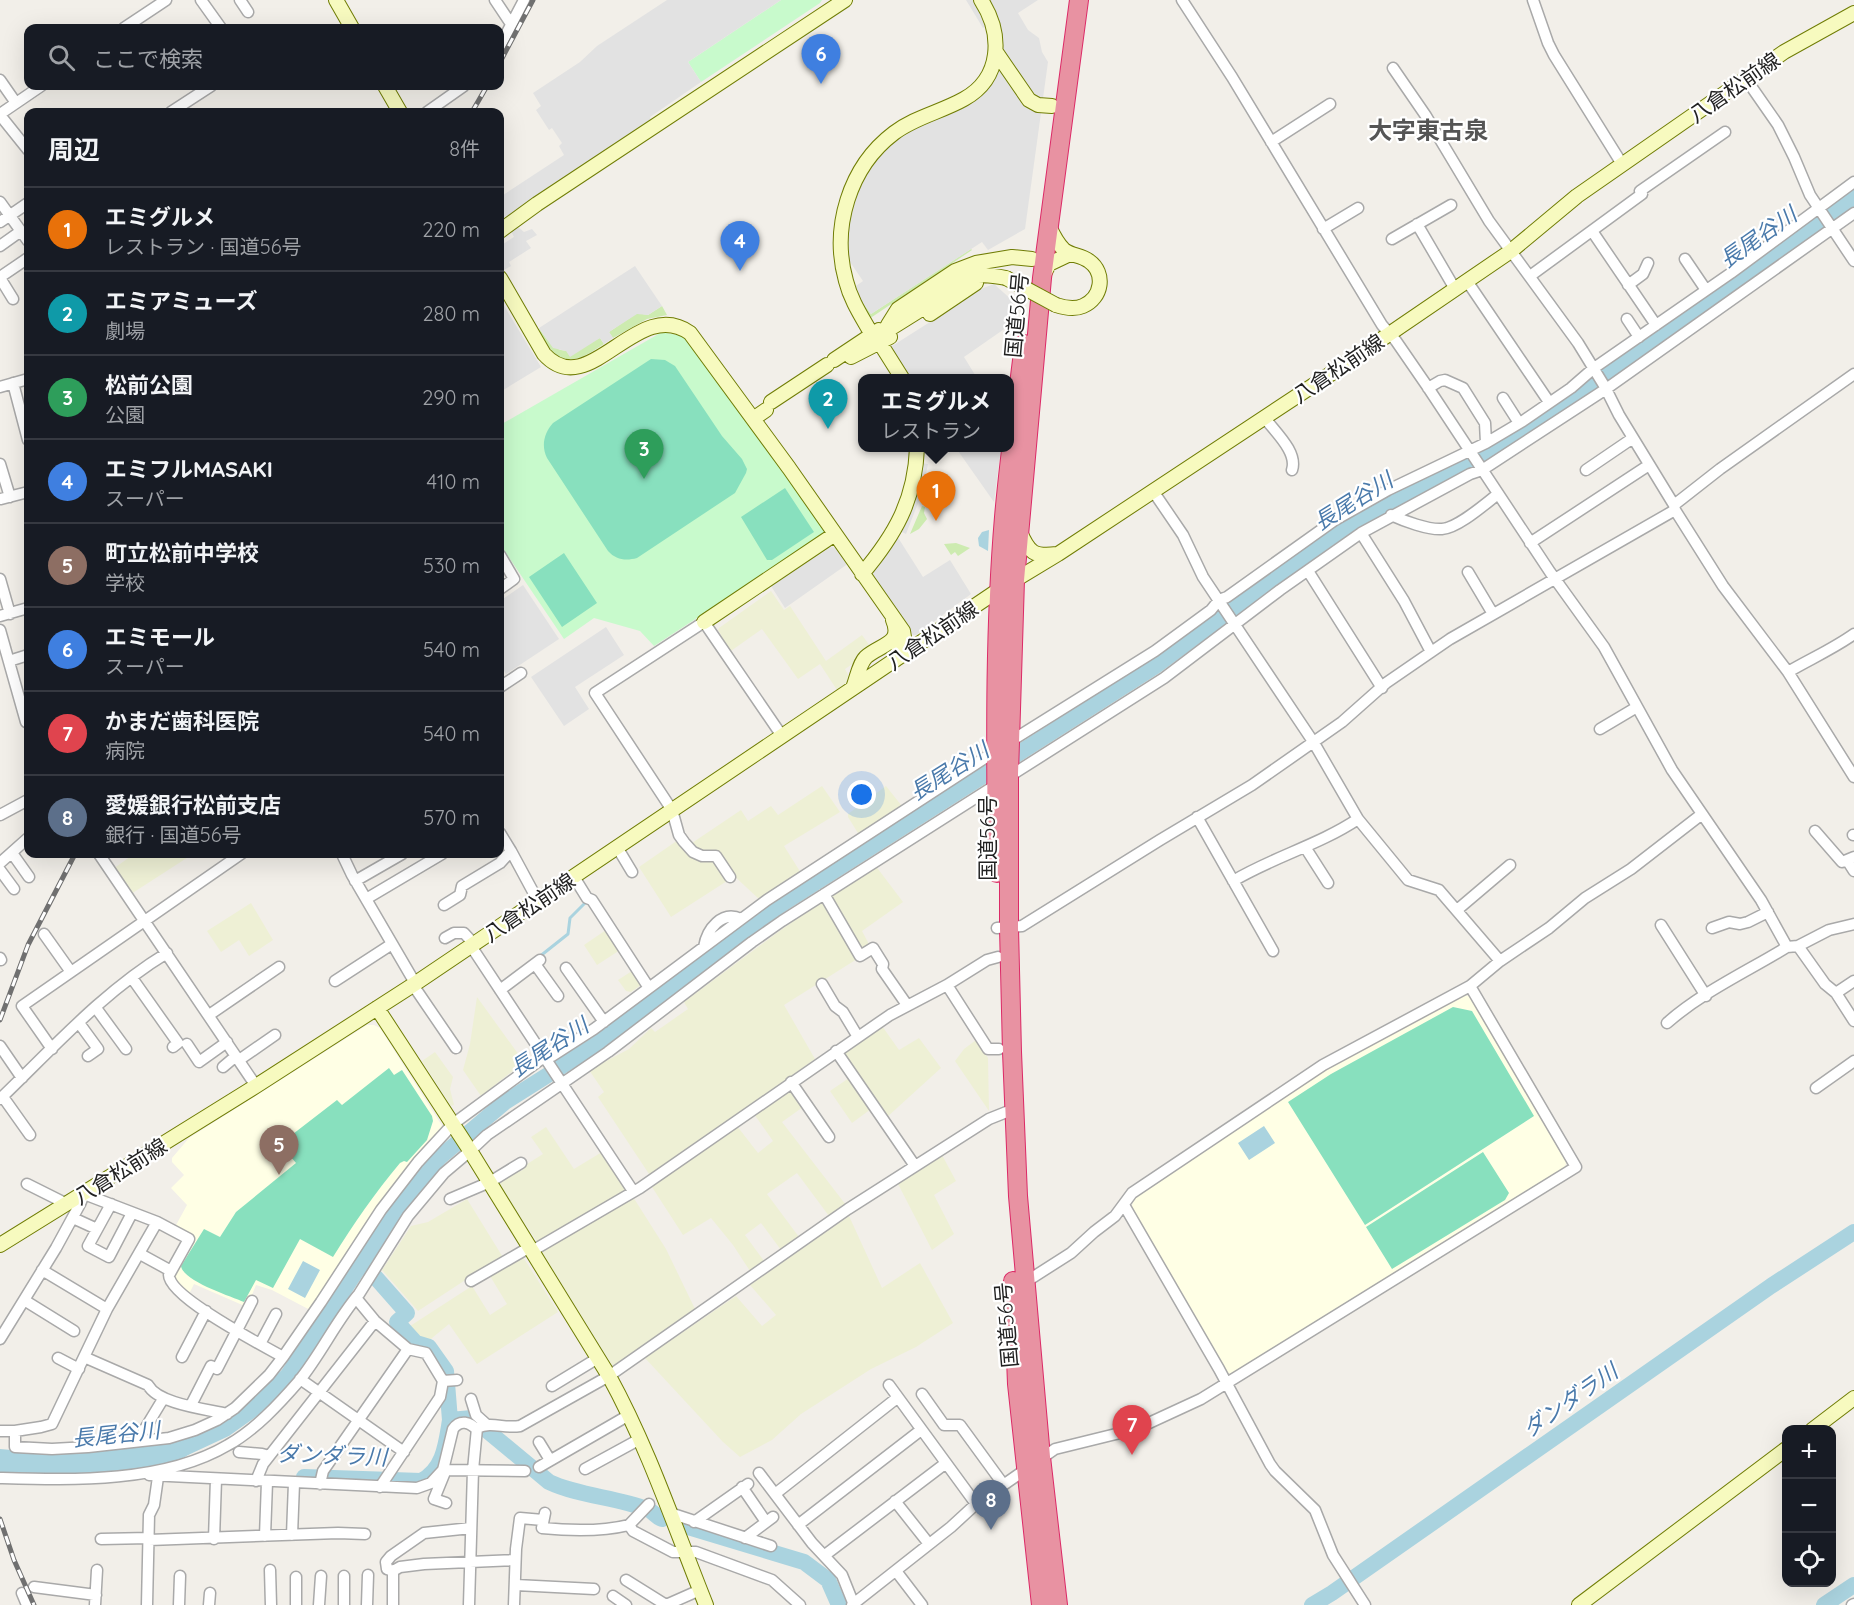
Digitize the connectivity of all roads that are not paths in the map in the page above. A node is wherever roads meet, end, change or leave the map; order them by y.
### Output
1 (166, 0) edge
2 (201, 0) edge
3 (240, 0) edge
4 (336, 0) edge
5 (495, 0) edge
6 (524, 0) edge
7 (981, 0) edge
8 (1067, 0) edge
9 (1079, 0) edge
10 (1182, 0) edge
11 (1533, 0) edge
12 (843, 1) edge
13 (248, 12) dead end
14 (1854, 13) edge
15 (130, 24) edge
16 (218, 24) edge
17 (350, 24) edge
18 (512, 24) junction
19 (504, 39) edge
20 (996, 52) junction
21 (1393, 68) dead end
22 (1746, 79) junction
23 (0, 80) edge
24 (35, 90) edge
25 (205, 90) edge
26 (387, 90) edge
27 (458, 90) edge
28 (16, 103) junction
29 (1330, 104) dead end
30 (1052, 106) junction
31 (177, 108) edge
32 (398, 108) edge
33 (433, 108) edge
34 (0, 114) edge
35 (1725, 132) dead end
36 (1271, 142) junction
37 (24, 145) edge
38 (1622, 164) junction
39 (1854, 182) edge
40 (0, 202) edge
41 (1451, 205) dead end
42 (24, 206) edge
43 (530, 208) junction
44 (1358, 208) dead end
45 (1818, 208) junction
46 (1854, 213) edge
47 (10, 215) junction
48 (504, 220) edge
49 (0, 222) edge
50 (1417, 224) junction
51 (1049, 226) junction
52 (1831, 227) junction
53 (504, 228) edge
54 (1323, 229) junction
55 (21, 231) junction
56 (1592, 231) junction
57 (24, 235) edge
58 (1392, 239) dead end
59 (0, 246) edge
60 (1512, 251) junction
61 (1070, 254) junction
62 (1032, 259) junction
63 (1685, 259) dead end
64 (24, 261) edge
65 (1854, 261) edge
66 (1648, 263) dead end
67 (1530, 276) junction
68 (0, 277) edge
69 (1042, 278) junction
70 (1467, 281) junction
71 (976, 283) dead end
72 (1628, 285) junction
73 (951, 286) junction
74 (504, 288) edge
75 (1455, 289) junction
76 (1706, 290) junction
77 (13, 299) dead end
78 (936, 300) junction
79 (1627, 319) dead end
80 (1656, 325) junction
81 (890, 330) junction
82 (1389, 333) junction
83 (1639, 337) junction
84 (876, 339) junction
85 (1594, 370) junction
86 (899, 374) edge
87 (1854, 374) edge
88 (24, 380) edge
89 (13, 383) junction
90 (0, 387) edge
91 (1428, 388) junction
92 (1605, 388) junction
93 (1503, 398) dead end
94 (1550, 402) junction
95 (752, 417) junction
96 (1264, 417) junction
97 (1519, 423) junction
98 (24, 425) edge
99 (1014, 431) edge
100 (1633, 438) junction
101 (1486, 443) junction
102 (1470, 451) junction
103 (917, 452) edge
104 (1012, 452) edge
105 (0, 464) edge
106 (1649, 465) junction
107 (1481, 469) junction
108 (1292, 470) dead end
109 (1586, 470) dead end
110 (1153, 491) junction
111 (24, 493) edge
112 (1498, 494) junction
113 (5, 498) edge
114 (1674, 508) junction
115 (1391, 515) junction
116 (1019, 530) junction
117 (1361, 533) junction
118 (835, 534) junction
119 (1530, 543) junction
120 (1058, 554) junction
121 (504, 562) edge
122 (1308, 571) junction
123 (1468, 573) dead end
124 (862, 574) junction
125 (0, 579) edge
126 (1555, 579) junction
127 (1008, 584) junction
128 (504, 586) edge
129 (1220, 602) junction
130 (24, 609) edge
131 (1492, 614) junction
132 (5, 615) edge
133 (892, 618) junction
134 (704, 622) junction
135 (1235, 623) junction
136 (0, 630) edge
137 (1854, 634) edge
138 (1431, 652) junction
139 (24, 656) edge
140 (895, 660) junction
141 (9, 661) junction
142 (1788, 672) junction
143 (522, 673) dead end
144 (504, 684) edge
145 (854, 688) junction
146 (1382, 688) junction
147 (24, 701) edge
148 (1637, 707) junction
149 (1600, 729) dead end
150 (782, 736) junction
151 (1314, 743) junction
152 (1003, 748) junction
153 (1854, 777) edge
154 (1003, 780) junction
155 (24, 802) edge
156 (672, 810) junction
157 (0, 814) edge
158 (1702, 814) junction
159 (1197, 817) junction
160 (1358, 819) junction
161 (1815, 831) dead end
162 (504, 839) edge
163 (24, 842) edge
164 (617, 847) junction
165 (1305, 847) junction
166 (511, 850) junction
167 (12, 853) junction
168 (102, 858) edge
169 (235, 858) edge
170 (344, 858) edge
171 (395, 858) edge
172 (441, 858) edge
173 (1850, 858) edge
174 (0, 863) edge
175 (1510, 865) dead end
176 (0, 870) edge
177 (632, 872) dead end
178 (1854, 872) edge
179 (29, 877) dead end
180 (574, 877) junction
181 (730, 877) dead end
182 (356, 881) junction
183 (1233, 881) junction
184 (1328, 883) dead end
185 (14, 889) dead end
186 (824, 894) junction
187 (366, 899) junction
188 (538, 901) junction
189 (444, 905) dead end
190 (1457, 910) junction
191 (1768, 912) junction
192 (146, 921) junction
193 (1854, 924) edge
194 (1661, 925) dead end
195 (1003, 928) junction
196 (1712, 928) dead end
197 (44, 934) dead end
198 (445, 938) dead end
199 (392, 944) junction
200 (472, 945) junction
201 (1793, 947) junction
202 (1273, 951) dead end
203 (167, 953) junction
204 (998, 957) junction
205 (1500, 960) junction
206 (279, 967) dead end
207 (566, 968) dead end
208 (71, 972) junction
209 (132, 978) junction
210 (335, 981) dead end
211 (1854, 981) edge
212 (414, 984) junction
213 (822, 984) dead end
214 (947, 986) junction
215 (1470, 986) junction
216 (649, 988) junction
217 (501, 990) junction
218 (1836, 993) junction
219 (558, 996) dead end
220 (1706, 996) junction
221 (907, 1005) junction
222 (96, 1008) junction
223 (377, 1008) junction
224 (209, 1015) junction
225 (1854, 1020) edge
226 (604, 1022) junction
227 (79, 1023) junction
228 (1667, 1023) dead end
229 (275, 1035) dead end
230 (858, 1037) junction
231 (226, 1042) junction
232 (187, 1044) dead end
233 (0, 1046) edge
234 (173, 1047) dead end
235 (456, 1048) dead end
236 (52, 1049) junction
237 (126, 1049) dead end
238 (999, 1049) junction
239 (836, 1052) junction
240 (88, 1056) dead end
241 (238, 1058) junction
242 (546, 1059) junction
243 (1854, 1061) edge
244 (223, 1067) dead end
245 (22, 1078) junction
246 (560, 1081) junction
247 (791, 1082) junction
248 (256, 1086) junction
249 (1816, 1088) dead end
250 (1, 1098) edge
251 (1008, 1111) junction
252 (454, 1125) junction
253 (30, 1136) dead end
254 (830, 1137) dead end
255 (470, 1150) junction
256 (521, 1163) dead end
257 (915, 1166) junction
258 (490, 1182) junction
259 (27, 1184) dead end
260 (633, 1191) junction
261 (84, 1194) junction
262 (450, 1199) dead end
263 (67, 1204) junction
264 (111, 1204) junction
265 (1124, 1205) junction
266 (132, 1213) junction
267 (73, 1218) junction
268 (157, 1222) junction
269 (97, 1230) junction
270 (0, 1245) edge
271 (531, 1249) junction
272 (140, 1254) junction
273 (42, 1270) junction
274 (171, 1271) junction
275 (471, 1281) dead end
276 (1019, 1286) junction
277 (356, 1298) junction
278 (24, 1300) junction
279 (252, 1301) dead end
280 (107, 1309) junction
281 (206, 1311) junction
282 (276, 1314) dead end
283 (375, 1321) junction
284 (237, 1330) junction
285 (74, 1331) dead end
286 (0, 1339) edge
287 (260, 1344) junction
288 (408, 1349) junction
289 (84, 1357) junction
290 (182, 1357) dead end
291 (283, 1357) junction
292 (598, 1358) junction
293 (58, 1359) dead end
294 (79, 1369) junction
295 (609, 1376) junction
296 (300, 1379) junction
297 (1226, 1384) junction
298 (888, 1385) dead end
299 (552, 1386) dead end
300 (320, 1392) junction
301 (922, 1394) dead end
302 (897, 1398) junction
303 (1854, 1398) edge
304 (163, 1399) junction
305 (471, 1400) dead end
306 (191, 1405) junction
307 (227, 1413) junction
308 (629, 1415) junction
309 (358, 1420) junction
310 (1819, 1425) edge
311 (481, 1427) junction
312 (921, 1430) junction
313 (0, 1431) edge
314 (15, 1431) junction
315 (143, 1432) dead end
316 (640, 1439) junction
317 (539, 1442) dead end
318 (239, 1452) dead end
319 (404, 1452) junction
320 (1782, 1452) edge
321 (269, 1456) junction
322 (1041, 1458) junction
323 (550, 1460) junction
324 (946, 1463) junction
325 (539, 1467) dead end
326 (1026, 1468) junction
327 (585, 1469) dead end
328 (445, 1470) junction
329 (473, 1470) junction
330 (525, 1471) dead end
331 (134, 1473) junction
332 (759, 1473) dead end
333 (158, 1477) junction
334 (0, 1478) edge
335 (259, 1478) junction
336 (216, 1479) junction
337 (320, 1480) junction
338 (294, 1483) junction
339 (1003, 1485) junction
340 (380, 1487) junction
341 (775, 1494) junction
342 (895, 1501) junction
343 (446, 1503) dead end
344 (976, 1504) junction
345 (646, 1507) dead end
346 (670, 1513) junction
347 (694, 1522) junction
348 (629, 1525) junction
349 (798, 1525) junction
350 (471, 1528) junction
351 (365, 1534) dead end
352 (292, 1535) junction
353 (265, 1536) junction
354 (745, 1538) junction
355 (101, 1539) dead end
356 (149, 1539) junction
357 (214, 1539) junction
358 (929, 1544) junction
359 (771, 1546) dead end
360 (685, 1552) junction
361 (825, 1555) junction
362 (515, 1560) junction
363 (471, 1563) junction
364 (97, 1570) dead end
365 (270, 1570) dead end
366 (393, 1571) junction
367 (896, 1571) junction
368 (368, 1575) dead end
369 (180, 1576) dead end
370 (321, 1576) dead end
371 (344, 1576) dead end
372 (296, 1577) dead end
373 (626, 1580) dead end
374 (516, 1585) junction
375 (34, 1587) dead end
376 (594, 1589) dead end
377 (700, 1590) junction
378 (22, 1593) dead end
379 (210, 1593) dead end
380 (613, 1596) dead end
381 (95, 1600) edge
382 (27, 1605) edge
383 (147, 1605) edge
384 (179, 1605) edge
385 (209, 1605) edge
386 (271, 1605) edge
387 (296, 1605) edge
388 (319, 1605) edge
389 (344, 1605) edge
390 (368, 1605) edge
391 (393, 1605) edge
392 (469, 1605) edge
393 (514, 1605) edge
394 (626, 1605) edge
395 (666, 1605) edge
396 (706, 1605) edge
397 (800, 1605) edge
398 (853, 1605) edge
399 (922, 1605) edge
400 (1041, 1605) edge
401 (1058, 1605) edge
402 (1365, 1605) edge
403 (1579, 1605) edge

1 - 15 street
2 - 16 street
3 - 13 street
4 - 17 street
5 - 18 street
6 - 18 street
7 - 20 street
8 - 30 highway, 国道56号
9 - 51 highway, 国道56号
10 - 36 street
11 - 38 street
12 - 43 street
14 - 22 street, 八倉松前線
18 - 19 street
20 - 30 street
20 - 84 street
21 - 60 street
22 - 38 street, 八倉松前線
22 - 45 street
23 - 28 street
24 - 28 street
25 - 31 street
26 - 32 street
27 - 33 street
28 - 34 street
29 - 36 street
30 - 62 highway, 国道56号
34 - 37 street
35 - 56 street
36 - 54 street
38 - 60 street, 八倉松前線
39 - 45 street
40 - 47 street
41 - 50 street
42 - 47 street
43 - 48 street
43 - 53 street
44 - 54 street
45 - 52 street
45 - 76 street
46 - 52 street
47 - 49 street
47 - 55 street
50 - 58 street
50 - 75 street
51 - 61 street
51 - 69 highway, 国道56号
52 - 65 street
52 - 92 street
54 - 82 street
55 - 57 street
55 - 59 street
56 - 67 street
56 - 72 street
60 - 67 street
60 - 70 street, 八倉松前線
61 - 69 street
61 - 73 street, bridge
62 - 81 street
62 - 99 highway, 国道56号
63 - 76 street
64 - 68 street
66 - 72 street
67 - 85 street
68 - 77 street
69 - 116 highway, 国道56号
70 - 75 street, 八倉松前線
70 - 94 street
71 - 81 street
72 - 80 street
73 - 78 street
73 - 81 street
74 - 95 street
75 - 82 street, 八倉松前線
76 - 80 street
78 - 81 street
78 - 84 street
79 - 83 street
80 - 83 street
81 - 84 street
82 - 91 street
82 - 96 street, 八倉松前線
83 - 85 street
84 - 86 street
84 - 95 street
85 - 92 street
85 - 94 street
87 - 114 street
88 - 89 street
89 - 90 street
89 - 98 street
91 - 101 street
91 - 102 street
92 - 100 street
92 - 107 street
93 - 97 street
94 - 97 street
95 - 118 street
96 - 108 street
96 - 110 street, 八倉松前線
97 - 101 street
100 - 106 street
100 - 109 street
101 - 102 street
102 - 107 street
102 - 129 street
103 - 124 street
104 - 127 highway, 国道56号
105 - 113 street
106 - 114 street
106 - 119 street
107 - 112 street
107 - 115 street
110 - 120 street, 八倉松前線
110 - 129 street
111 - 113 street
112 - 115 street
112 - 119 street
114 - 126 street
114 - 142 street
115 - 117 street
116 - 120 street
116 - 127 highway, 国道56号
117 - 122 street
117 - 138 street
118 - 124 street
118 - 134 street
119 - 126 street
120 - 127 street, 八倉松前線
121 - 128 street
122 - 135 street
122 - 146 street
123 - 131 street
124 - 133 street
125 - 132 street
126 - 131 street
126 - 148 street
127 - 140 street, 八倉松前線
127 - 152 highway, 国道56号
129 - 135 street
129 - 152 street
130 - 132 street
131 - 138 street
133 - 140 street
133 - 145 street
134 - 150 street
134 - 156 street
135 - 151 street
135 - 154 street
136 - 141 street
137 - 142 street
138 - 146 street
139 - 141 street
140 - 145 street, 八倉松前線
141 - 147 street
142 - 153 street
143 - 144 street
145 - 150 street, 八倉松前線
146 - 151 street
148 - 149 street
148 - 158 street
150 - 156 street, 八倉松前線
151 - 159 street
151 - 160 street
152 - 154 highway, 国道56号
152 - 216 street
154 - 186 street
154 - 195 highway, 国道56号
155 - 157 street
156 - 164 street, 八倉松前線
156 - 181 street
158 - 191 street
158 - 205 street
159 - 183 street
159 - 195 street
160 - 165 street
160 - 190 street
161 - 173 street
162 - 166 street
163 - 167 street
164 - 177 street
164 - 180 street, 八倉松前線
165 - 183 street
165 - 184 street
166 - 188 street
166 - 189 street
167 - 174 street
167 - 179 street
168 - 192 street
169 - 192 street
170 - 182 street
171 - 182 street
172 - 187 street
173 - 178 street
175 - 190 street
176 - 185 street
180 - 188 street, 八倉松前線
180 - 216 street
182 - 187 street
183 - 202 street
186 - 221 street
186 - 246 street
187 - 199 street
188 - 200 street, 八倉松前線
190 - 205 street
191 - 196 street
191 - 201 street
192 - 203 street
192 - 208 street
193 - 201 street
194 - 220 street
195 - 204 highway, 国道56号
195 - 251 highway, 国道56号
197 - 208 street
198 - 200 street
199 - 210 street
199 - 212 street
200 - 212 street, 八倉松前線
200 - 217 street
201 - 218 street
201 - 220 street
203 - 209 street
203 - 224 street
204 - 214 street
204 - 238 highway, 国道56号
205 - 215 street
206 - 224 street
207 - 226 street
208 - 236 street
209 - 222 street
209 - 234 street
211 - 218 street
212 - 223 street, 八倉松前線
212 - 235 street
213 - 230 street
214 - 221 street
214 - 238 street
215 - 265 street
215 - 297 street
216 - 226 street
217 - 219 street
217 - 242 street
218 - 225 street
220 - 228 street
221 - 230 street
222 - 227 street
222 - 237 street
223 - 248 street, 八倉松前線
223 - 252 street
224 - 231 street
226 - 242 street
227 - 236 street
227 - 240 street
229 - 241 street
230 - 239 street
231 - 232 street
231 - 241 street
233 - 245 street
236 - 245 street
238 - 251 highway, 国道56号
239 - 247 street
239 - 257 street
241 - 244 street
241 - 248 street
242 - 246 street
242 - 252 street
243 - 249 street
245 - 250 street
246 - 255 street
246 - 260 street
247 - 254 street
247 - 260 street
248 - 261 street, 八倉松前線
250 - 253 street
251 - 257 street
251 - 276 highway, 国道56号
252 - 255 street
252 - 291 street
255 - 258 street
255 - 277 street
256 - 258 street
257 - 295 street
258 - 262 street
258 - 271 street
259 - 263 street
260 - 271 street
261 - 263 street, 八倉松前線
261 - 264 street
261 - 267 street
263 - 270 street, 八倉松前線
264 - 266 street
264 - 269 street
265 - 276 street
265 - 297 street
266 - 268 street
266 - 269 street
267 - 269 street
267 - 273 street
268 - 272 street
268 - 274 street
271 - 275 street
271 - 292 street
272 - 274 street
272 - 280 street
273 - 278 street
273 - 280 street
274 - 281 street
276 - 322 highway, 国道56号
276 - 326 highway, 国道56号
277 - 283 street
277 - 296 street
278 - 285 street
278 - 286 street
279 - 284 street
280 - 289 street
281 - 284 street
281 - 290 street
282 - 287 street
283 - 288 street
283 - 300 street
284 - 287 street
284 - 306 street
287 - 291 street
288 - 309 street
288 - 319 street
289 - 294 street
289 - 304 street
291 - 307 street
292 - 295 street
292 - 299 street
293 - 294 street
294 - 314 street
295 - 308 street
295 - 311 street
296 - 300 street
296 - 331 street
297 - 322 street
297 - 402 street
298 - 302 street
300 - 309 street
300 - 321 street
301 - 339 street
302 - 312 street
302 - 341 street
303 - 310 street
304 - 306 street
304 - 315 street
305 - 311 street
306 - 307 street
307 - 314 street
308 - 316 street
308 - 323 street
309 - 319 street
309 - 337 street
311 - 328 street
311 - 329 street
312 - 324 street
312 - 349 street
313 - 314 street
316 - 327 street
316 - 346 street
317 - 323 street
318 - 321 street
319 - 340 street
320 - 403 street
321 - 335 street
322 - 326 street
322 - 401 highway, 国道56号
323 - 325 street
324 - 342 street
324 - 344 street
326 - 339 street
326 - 400 highway, 国道56号
328 - 329 street
328 - 340 street
328 - 343 street
329 - 330 street
329 - 350 street
331 - 333 street
331 - 334 street
332 - 341 street
333 - 336 street
333 - 356 street
335 - 336 street
335 - 338 street
335 - 353 street
336 - 357 street
337 - 338 street
337 - 340 street
338 - 352 street
339 - 344 street
341 - 349 street
342 - 358 street
342 - 361 street
344 - 358 street
345 - 348 street
346 - 347 street
346 - 360 street
347 - 354 street
347 - 354 street
348 - 360 street
348 - 362 street
349 - 361 street
350 - 363 street
350 - 366 street
351 - 352 street
352 - 353 street
353 - 357 street
354 - 359 street
355 - 356 street
356 - 357 street
356 - 383 street
358 - 367 street
360 - 377 street
360 - 397 street
361 - 398 street
362 - 363 street
362 - 374 street
363 - 366 street
363 - 392 street
364 - 381 street
365 - 386 street
366 - 391 street
367 - 398 street
367 - 399 street
368 - 390 street
369 - 384 street
370 - 388 street
371 - 389 street
372 - 387 street
373 - 395 street
374 - 376 street
374 - 393 street
375 - 381 street
377 - 395 street
377 - 396 street
378 - 382 street
379 - 385 street
380 - 394 street

